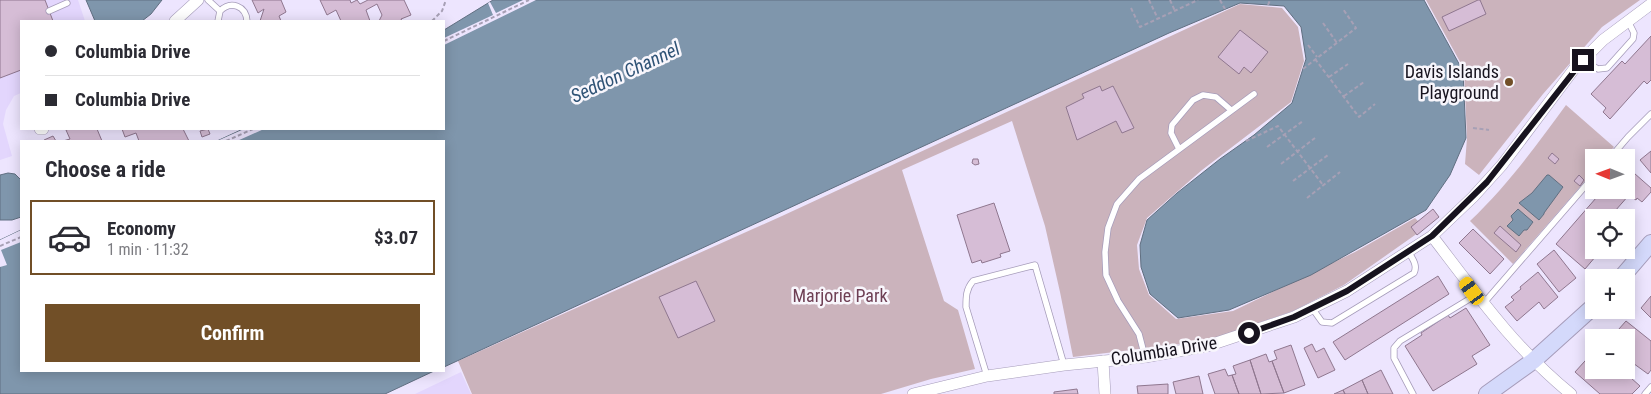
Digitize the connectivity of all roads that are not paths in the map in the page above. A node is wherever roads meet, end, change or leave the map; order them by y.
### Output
1 (198, 0) edge
2 (208, 0) edge
3 (67, 3) dead end
4 (1651, 4) edge
5 (49, 11) dead end
6 (220, 11) junction
7 (177, 20) edge
8 (218, 20) edge
9 (247, 20) edge
10 (1628, 21) junction
11 (1583, 60) junction
12 (1254, 94) dead end
13 (1231, 110) junction
14 (1651, 114) edge
15 (1179, 149) junction
16 (1618, 149) edge
17 (1585, 186) edge
18 (1432, 236) junction
19 (1651, 243) edge
20 (1408, 251) junction
21 (1628, 269) edge
22 (1480, 299) junction
23 (1312, 308) junction
24 (1585, 314) edge
25 (1145, 357) junction
26 (1102, 361) junction
27 (1533, 361) junction
28 (1064, 365) junction
29 (986, 376) junction
30 (1651, 387) edge
31 (1493, 392) edge
32 (913, 394) edge
33 (1105, 394) edge
34 (1413, 394) edge
35 (1570, 394) edge
36 (1645, 394) edge

1 - 7 street
2 - 6 lane
3 - 5 lane
4 - 10 street, Columbia Drive
6 - 8 lane
6 - 9 lane
10 - 11 street, Columbia Drive
10 - 11 lane
11 - 18 street, Columbia Drive
12 - 13 lane
13 - 15 lane
13 - 15 lane
14 - 16 lane
15 - 25 lane
17 - 22 lane
18 - 20 street, Columbia Drive
18 - 22 street
19 - 21 street
20 - 23 street, Columbia Drive
20 - 23 lane
22 - 27 street
22 - 34 lane
23 - 25 street, Columbia Drive
24 - 27 street
25 - 26 street, Columbia Drive
26 - 28 street, Columbia Drive
26 - 33 street
27 - 31 street
27 - 35 street
28 - 29 street, Columbia Drive
28 - 29 lane
29 - 32 street, Columbia Drive
30 - 36 lane

